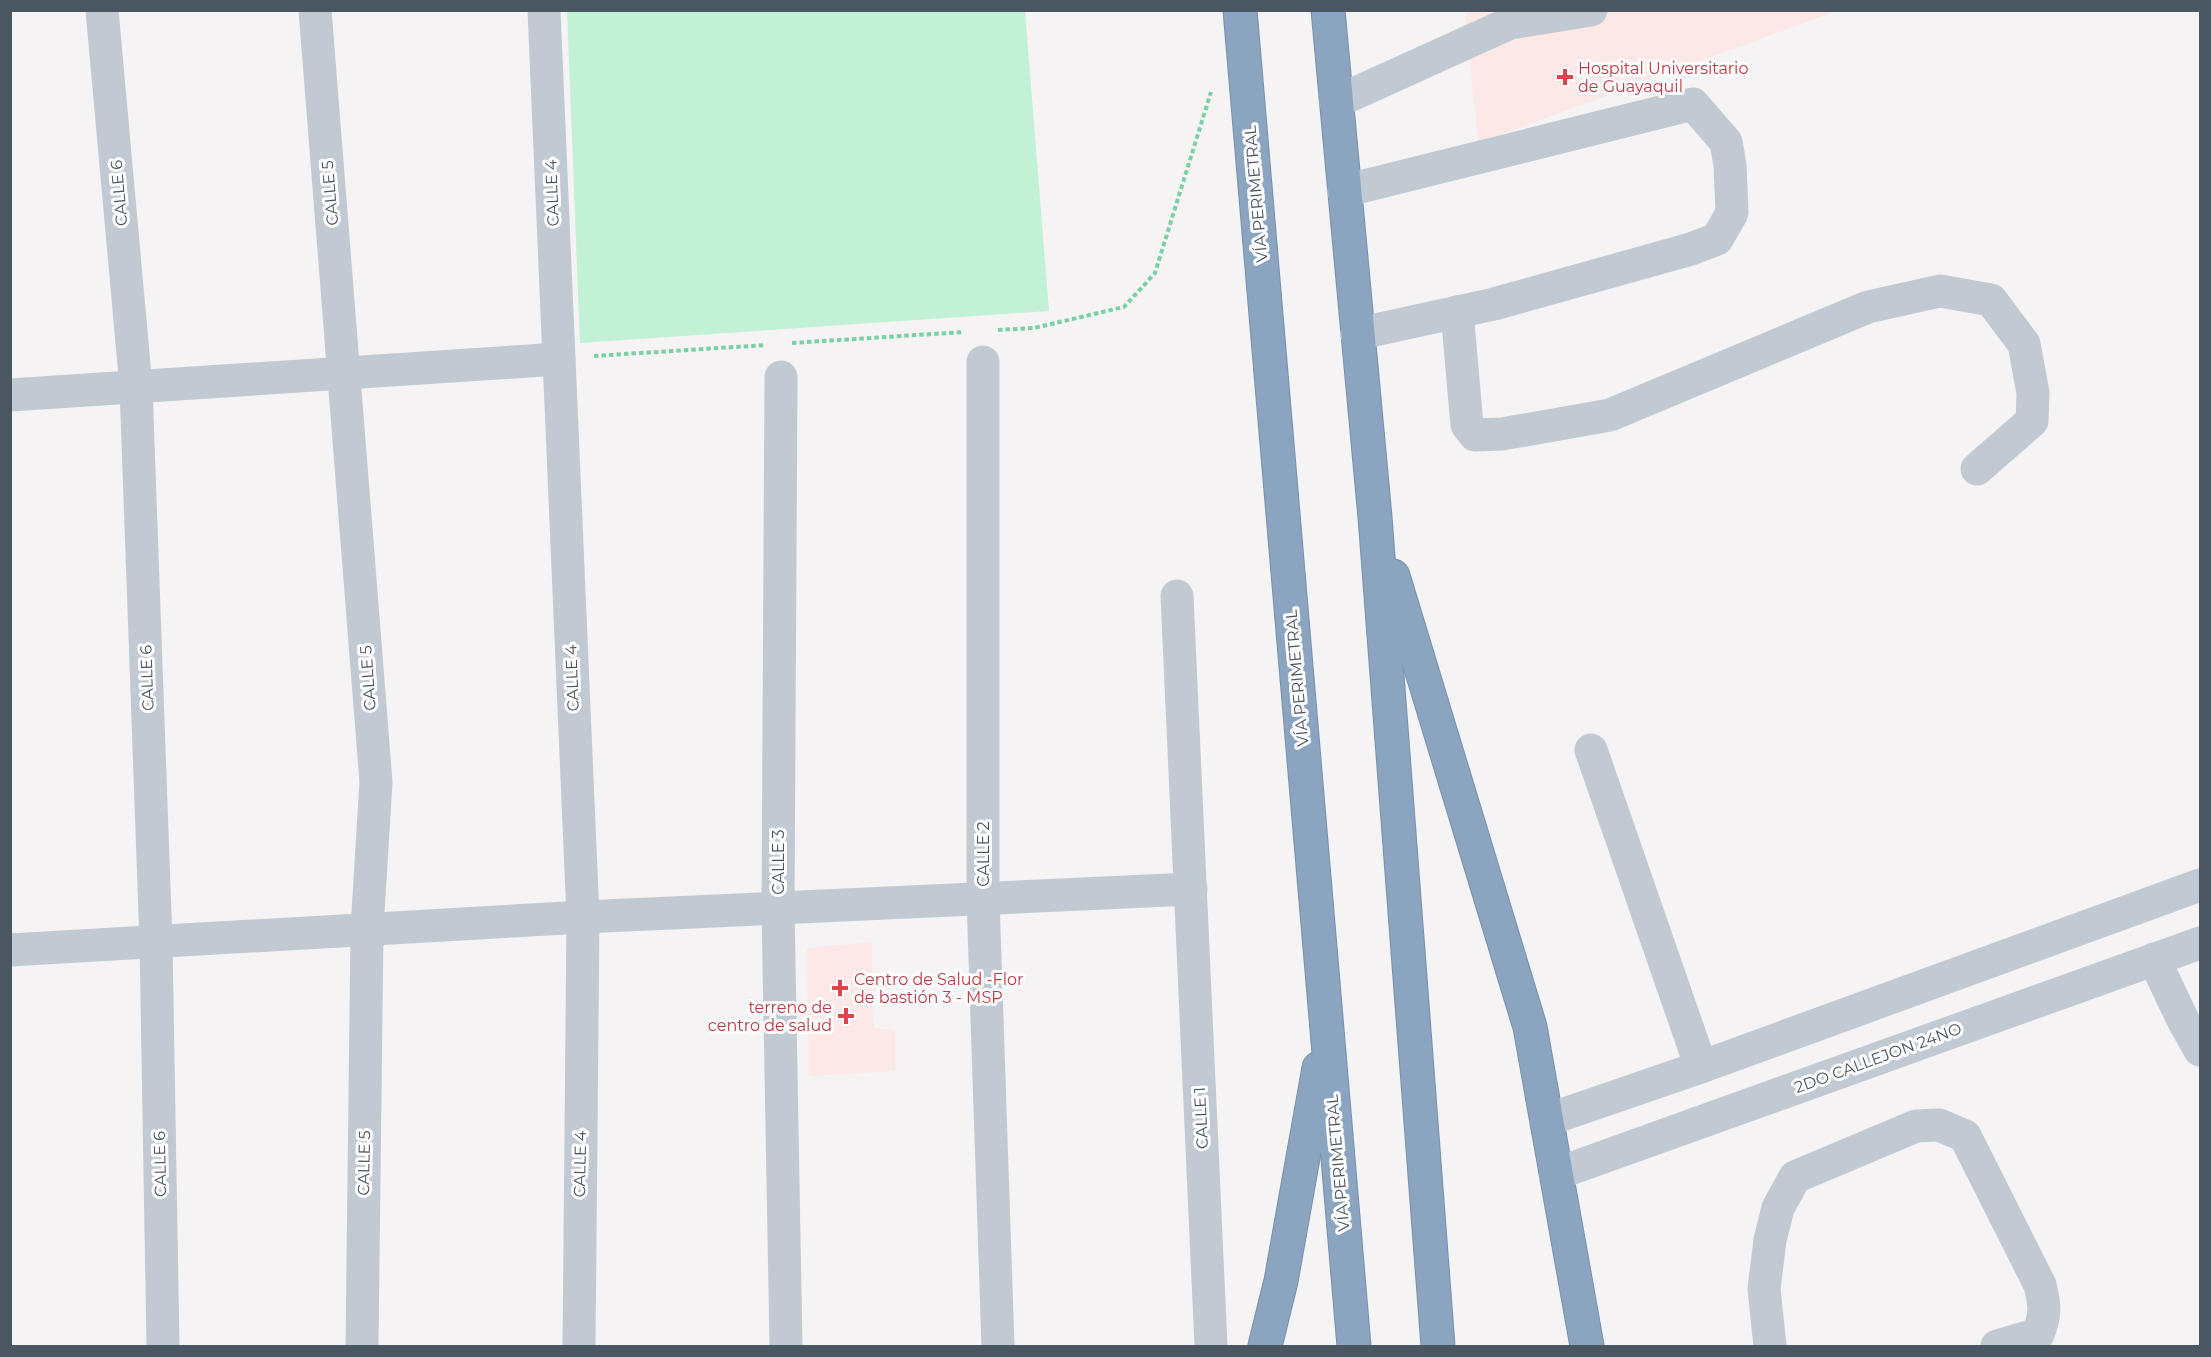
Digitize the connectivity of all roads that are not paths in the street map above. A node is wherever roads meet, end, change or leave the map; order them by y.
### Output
1 (102, 10) edge
2 (315, 10) edge
3 (544, 10) edge
4 (1240, 10) edge
5 (1328, 10) edge
6 (1549, 10) edge
7 (1591, 10) edge
8 (1509, 17) edge
9 (1336, 102) junction
10 (1344, 191) junction
11 (1457, 312) junction
12 (1357, 334) junction
13 (981, 341) road end
14 (559, 358) junction
15 (344, 373) junction
16 (781, 377) dead end
17 (136, 387) junction
18 (10, 395) edge
19 (1977, 469) dead end
20 (1375, 517) junction
21 (1177, 596) dead end
22 (1591, 750) dead end
23 (2200, 885) edge
24 (1191, 890) junction
25 (983, 899) junction
26 (778, 908) junction
27 (583, 917) junction
28 (367, 929) junction
29 (156, 942) junction
30 (2200, 943) edge
31 (10, 950) edge
32 (2154, 959) junction
33 (1327, 1025) junction
34 (2200, 1050) edge
35 (1701, 1067) junction
36 (1547, 1120) junction
37 (1556, 1174) junction
38 (163, 1347) edge
39 (362, 1347) edge
40 (579, 1347) edge
41 (786, 1347) edge
42 (998, 1347) edge
43 (1211, 1347) edge
44 (1265, 1347) edge
45 (1354, 1347) edge
46 (1438, 1347) edge
47 (1587, 1347) edge
48 (1770, 1347) edge
49 (1997, 1347) edge

1 - 17 street, CALLE 6
2 - 15 street, CALLE 5
3 - 14 street, CALLE 4
4 - 33 highway, VÍA PERIMETRAL
5 - 9 highway
6 - 8 street
7 - 8 street
8 - 9 street
9 - 10 highway
10 - 11 street
10 - 12 highway
11 - 12 street
11 - 19 street
12 - 20 highway
13 - 25 street, CALLE 2
14 - 15 street
14 - 27 street, CALLE 4
15 - 17 street
15 - 28 street, CALLE 5
16 - 26 street, CALLE 3
17 - 18 street
17 - 29 street, CALLE 6
20 - 36 highway
20 - 46 highway
21 - 24 street, CALLE 1
22 - 35 street
23 - 35 street
24 - 25 street
24 - 43 street, CALLE 1
25 - 26 street
25 - 42 street, CALLE 2
26 - 27 street
26 - 41 street, CALLE 3
27 - 28 street
27 - 40 street, CALLE 4
28 - 29 street
28 - 39 street, CALLE 5
29 - 31 street
29 - 38 street, CALLE 6
30 - 32 street, 2DO CALLEJON 24NO
32 - 34 street
32 - 37 street, 2DO CALLEJON 24NO
33 - 44 highway
33 - 45 highway, VÍA PERIMETRAL
35 - 36 street
36 - 37 highway
37 - 47 highway
48 - 49 street

